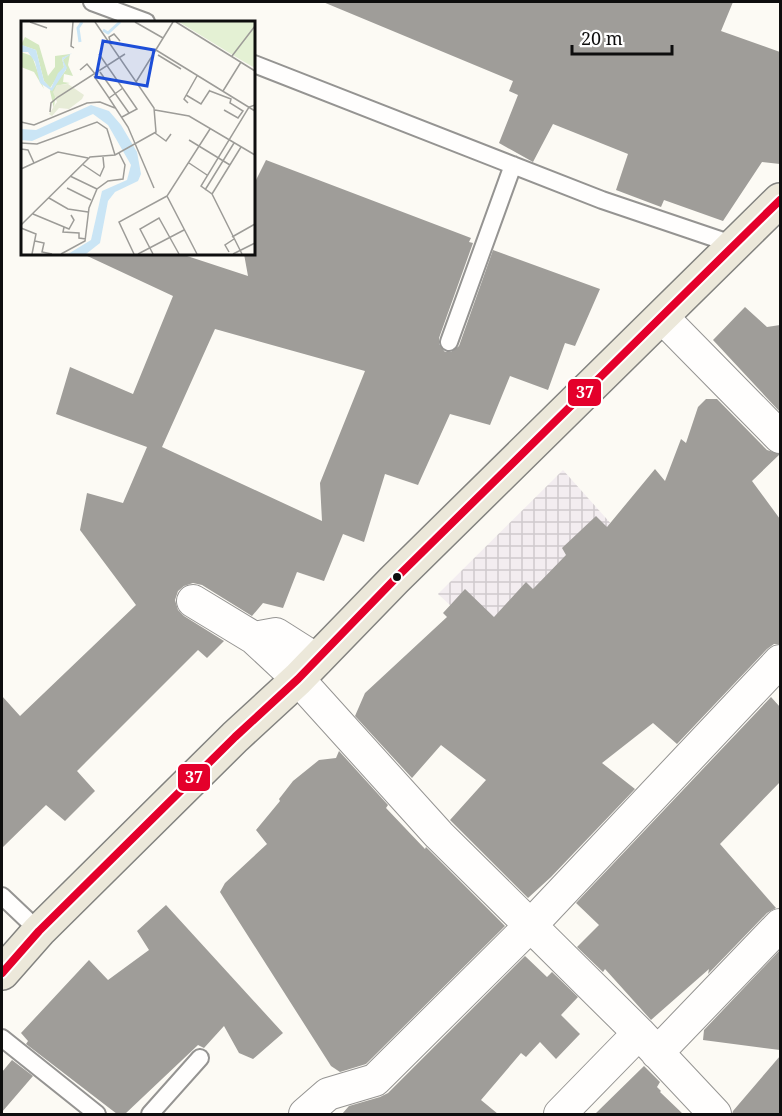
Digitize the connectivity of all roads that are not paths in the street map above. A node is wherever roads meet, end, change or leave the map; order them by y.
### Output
1 (92, 2) edge
2 (143, 21) edge
3 (255, 64) edge
4 (513, 165) junction
5 (780, 200) edge
6 (735, 245) junction
7 (662, 317) junction
8 (449, 342) dead end
9 (780, 437) edge
10 (193, 601) dead end
11 (780, 661) edge
12 (308, 670) junction
13 (2, 896) edge
14 (780, 925) edge
15 (530, 926) junction
16 (39, 931) junction
17 (2, 973) edge
18 (2, 1038) edge
19 (648, 1043) junction
20 (200, 1058) dead end
21 (97, 1114) edge
22 (150, 1114) edge
23 (306, 1114) edge
24 (561, 1114) edge
25 (715, 1114) edge

1 - 2 lane
3 - 4 lane
4 - 6 lane
4 - 8 lane
5 - 6 main road
6 - 7 main road
7 - 9 street
7 - 12 main road
10 - 12 street
11 - 15 street
12 - 15 street
12 - 16 main road
13 - 16 lane
14 - 19 street
15 - 19 street
15 - 23 street
16 - 17 main road
18 - 21 lane
19 - 24 street
19 - 25 street
20 - 22 lane

